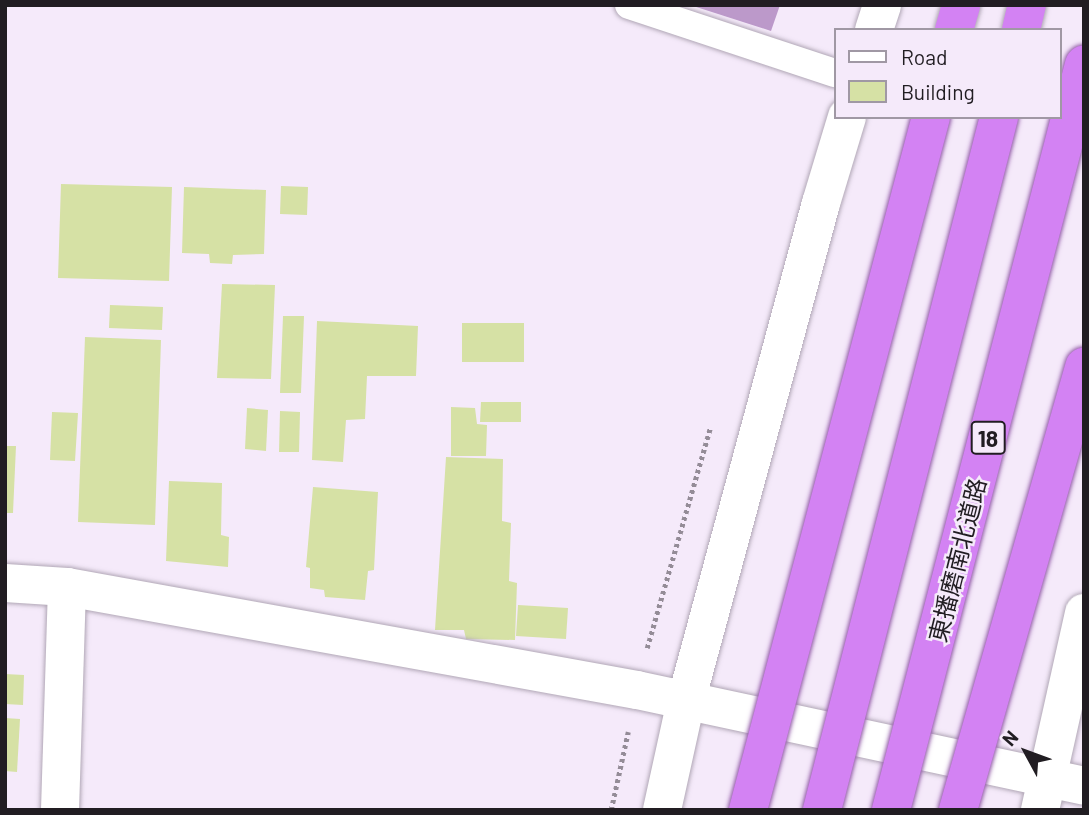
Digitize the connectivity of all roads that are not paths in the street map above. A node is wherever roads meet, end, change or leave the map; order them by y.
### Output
1 (629, 5) edge
2 (882, 5) edge
3 (961, 5) edge
4 (1027, 5) edge
5 (875, 28) edge
6 (955, 28) edge
7 (1021, 28) edge
8 (1084, 65) edge
9 (834, 73) edge
10 (846, 119) edge
11 (930, 119) edge
12 (998, 119) edge
13 (1084, 367) edge
14 (5, 583) edge
15 (67, 587) junction
16 (1084, 613) edge
17 (686, 701) junction
18 (1058, 791) edge
19 (60, 810) edge
20 (662, 810) edge
21 (748, 810) edge
22 (822, 810) edge
23 (891, 810) edge
24 (958, 810) edge

1 - 9 lane
2 - 5 street
3 - 6 highway
4 - 7 highway
8 - 23 highway, 東播磨南北道路 / 18, bridge
10 - 17 street
11 - 21 highway, bridge
12 - 22 highway, bridge
13 - 24 highway, bridge
14 - 15 street
15 - 17 street
15 - 19 street
16 - 18 street
17 - 18 street
17 - 20 street

